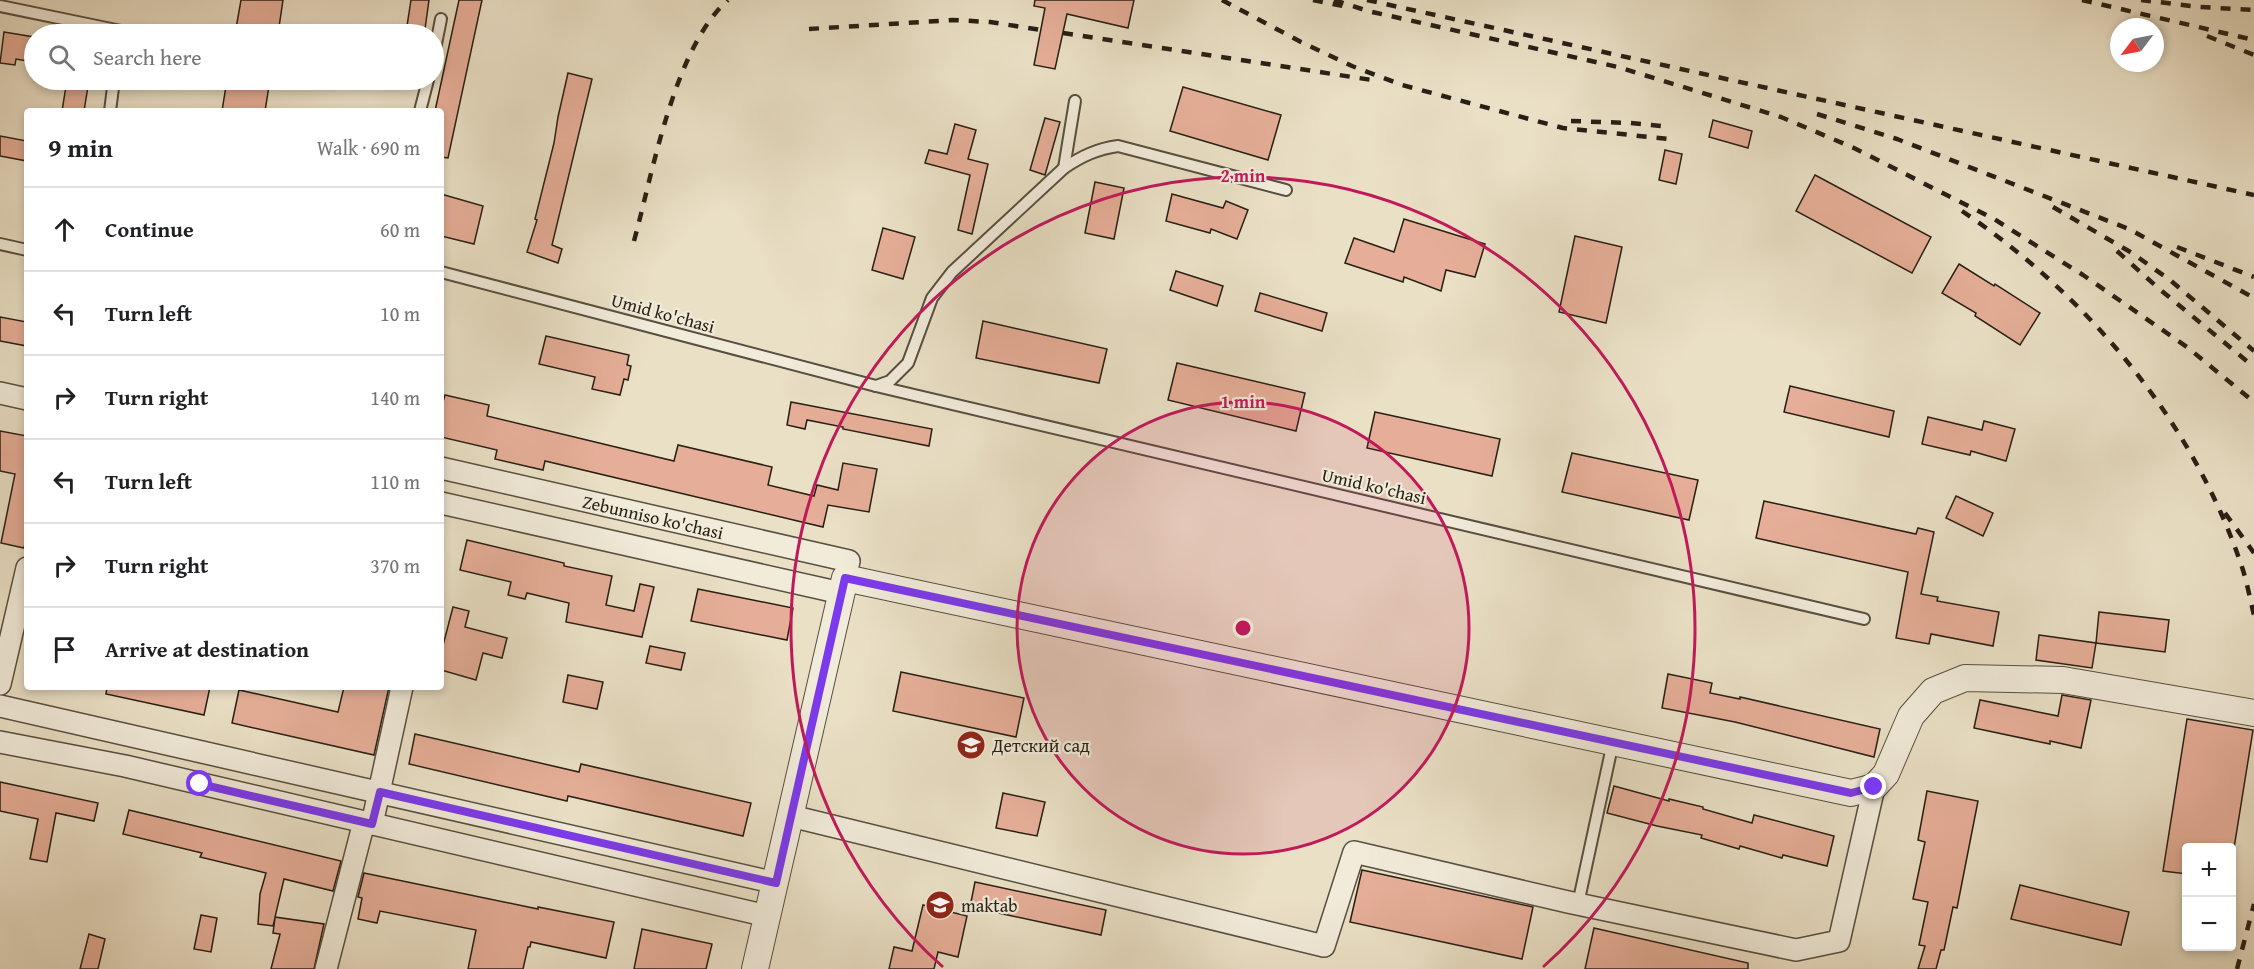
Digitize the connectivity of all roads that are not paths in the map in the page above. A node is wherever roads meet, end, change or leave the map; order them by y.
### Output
1 (0, 6) edge
2 (441, 19) dead end
3 (87, 24) edge
4 (440, 24) edge
5 (113, 90) edge
6 (425, 90) edge
7 (1075, 100) dead end
8 (110, 108) edge
9 (421, 108) edge
10 (1064, 168) junction
11 (1286, 190) dead end
12 (0, 244) edge
13 (24, 249) edge
14 (444, 273) edge
15 (876, 386) junction
16 (0, 393) edge
17 (24, 398) edge
18 (444, 469) edge
19 (444, 504) edge
20 (24, 581) edge
21 (843, 585) junction
22 (1864, 619) dead end
23 (0, 684) edge
24 (401, 690) edge
25 (0, 706) edge
26 (2254, 713) edge
27 (131, 736) junction
28 (0, 742) edge
29 (1613, 742) junction
30 (125, 766) junction
31 (1874, 787) junction
32 (380, 792) junction
33 (791, 816) junction
34 (368, 823) junction
35 (776, 883) junction
36 (1578, 904) junction
37 (767, 916) junction
38 (326, 969) edge
39 (755, 969) edge

1 - 3 lane
2 - 4 lane
5 - 8 lane
6 - 9 lane
7 - 10 lane
10 - 11 lane
10 - 15 lane
12 - 13 lane
14 - 15 lane, Umid ko'chasi
15 - 22 lane, Umid ko'chasi
16 - 17 street
18 - 21 street, Zebunniso ko'chasi
19 - 21 street, Zebunniso ko'chasi
20 - 23 street
21 - 29 street
21 - 33 street
24 - 32 street
25 - 27 street
26 - 31 street
27 - 30 street
27 - 32 street
28 - 30 street
29 - 31 street
29 - 36 lane
30 - 34 street
31 - 36 street
32 - 34 street
32 - 35 street
33 - 35 street
33 - 36 street
34 - 37 street
34 - 38 street
35 - 37 street
37 - 39 street

